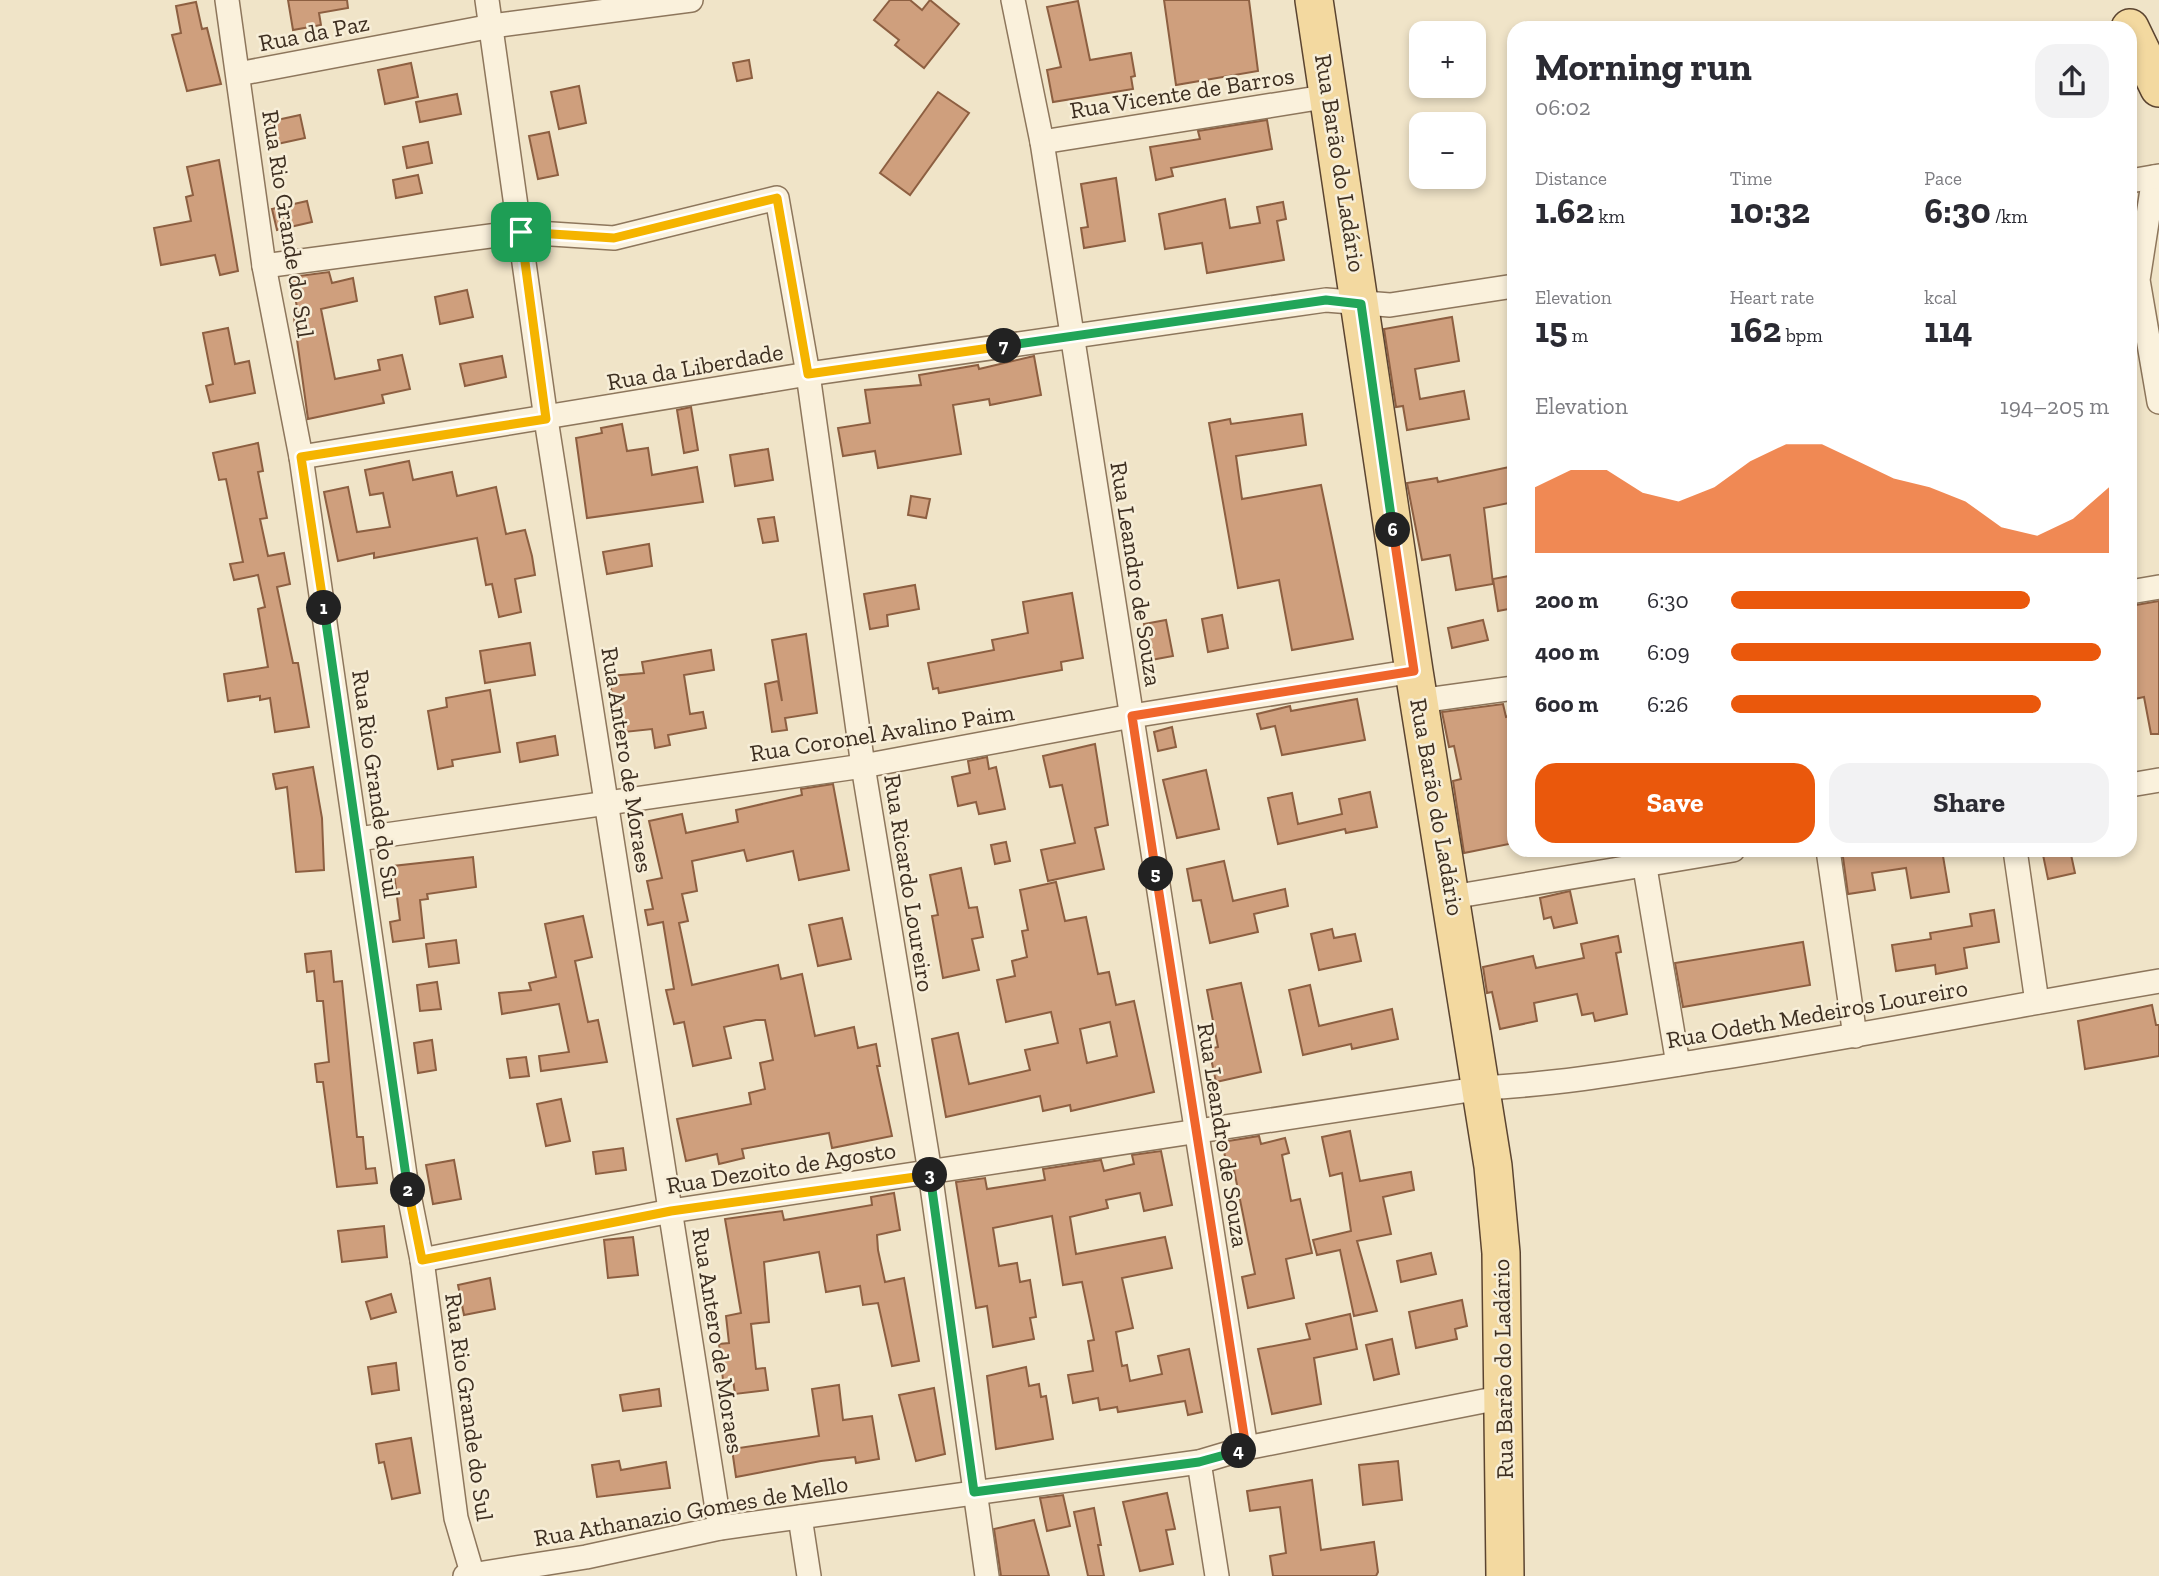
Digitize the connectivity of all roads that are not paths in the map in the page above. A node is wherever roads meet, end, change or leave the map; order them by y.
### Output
1 (227, 0) edge
2 (487, 0) edge
3 (691, 0) edge
4 (1013, 0) edge
5 (1314, 0) edge
6 (2116, 0) edge
7 (2126, 21) edge
8 (492, 26) junction
9 (2137, 42) edge
10 (238, 74) junction
11 (2159, 88) edge
12 (1330, 96) junction
13 (1042, 142) junction
14 (2156, 176) edge
15 (2137, 180) edge
16 (521, 232) junction
17 (264, 265) junction
18 (1507, 287) edge
19 (1361, 304) junction
20 (1071, 337) junction
21 (808, 374) junction
22 (2159, 402) edge
23 (546, 419) junction
24 (301, 457) junction
25 (2159, 587) edge
26 (2137, 591) edge
27 (1417, 686) junction
28 (1507, 688) edge
29 (1132, 716) junction
30 (863, 766) junction
31 (2159, 780) edge
32 (2137, 784) edge
33 (607, 800) junction
34 (358, 839) junction
35 (1829, 857) edge
36 (2016, 857) edge
37 (1643, 858) edge
38 (1452, 897) junction
39 (2159, 981) edge
40 (2037, 1002) junction
41 (1855, 1036) junction
42 (1678, 1064) junction
43 (1483, 1088) junction
44 (1195, 1131) junction
45 (930, 1172) junction
46 (671, 1211) junction
47 (422, 1260) junction
48 (1504, 1397) junction
49 (1246, 1448) junction
50 (1199, 1462) junction
51 (974, 1492) junction
52 (800, 1517) junction
53 (720, 1528) junction
54 (587, 1566) edge
55 (471, 1576) edge
56 (809, 1576) edge
57 (987, 1576) edge
58 (1217, 1576) edge
59 (1505, 1576) edge

1 - 10 street, Rua Rio Grande do Sul
2 - 8 street, Rua Antero de Moraes
3 - 8 street, Rua da Paz
4 - 13 street, Rua Leandro de Souza
5 - 12 main road, Rua Barão do Ladário
6 - 7 main road
8 - 10 street, Rua da Paz
8 - 16 street, Rua Antero de Moraes
9 - 11 main road
10 - 17 street, Rua Rio Grande do Sul
12 - 13 street, Rua Vicente de Barros
12 - 19 main road, Rua Barão do Ladário
13 - 20 street, Rua Leandro de Souza
14 - 15 street
14 - 22 street
16 - 17 street
16 - 21 street, Rua Ricardo Loureiro
16 - 23 street, Rua Antero de Moraes
17 - 24 street, Rua Rio Grande do Sul
18 - 19 street, Rua da Liberdade
19 - 20 street, Rua da Liberdade
19 - 27 main road, Rua Barão do Ladário
20 - 21 street, Rua da Liberdade
20 - 29 street, Rua Leandro de Souza
21 - 23 street, Rua da Liberdade
21 - 30 street, Rua Ricardo Loureiro
23 - 24 street, Rua da Liberdade
23 - 33 street, Rua Antero de Moraes
24 - 34 street, Rua Rio Grande do Sul
25 - 26 street
27 - 28 street, Rua Coronel Avalino Paim
27 - 29 street, Rua Coronel Avalino Paim
27 - 38 main road, Rua Barão do Ladário
29 - 30 street, Rua Coronel Avalino Paim
29 - 44 street, Rua Leandro de Souza
30 - 33 street, Rua Coronel Avalino Paim
30 - 45 street, Rua Ricardo Loureiro
31 - 32 street
33 - 34 street, Rua Coronel Avalino Paim
33 - 46 street, Rua Antero de Moraes
34 - 47 street, Rua Rio Grande do Sul
35 - 41 street
36 - 40 street
37 - 38 street
37 - 42 street
38 - 43 main road, Rua Barão do Ladário
39 - 40 street, Rua Odeth Medeiros Loureiro
40 - 41 street, Rua Odeth Medeiros Loureiro
41 - 42 street, Rua Odeth Medeiros Loureiro
42 - 43 street, Rua Odeth Medeiros Loureiro
43 - 44 street, Rua Dezoito de Agosto
43 - 48 main road, Rua Barão do Ladário
44 - 45 street, Rua Dezoito de Agosto
44 - 49 street, Rua Leandro de Souza
45 - 46 street, Rua Dezoito de Agosto
45 - 51 street, Rua Ricardo Loureiro
46 - 47 street, Rua Dezoito de Agosto
46 - 53 street, Rua Antero de Moraes
47 - 55 street, Rua Rio Grande do Sul
48 - 49 street, Rua Athanazio Gomes de Mello
48 - 59 main road, Rua Barão do Ladário
49 - 50 street, Rua Athanazio Gomes de Mello
50 - 51 street, Rua Athanazio Gomes de Mello
50 - 58 street
51 - 52 street, Rua Athanazio Gomes de Mello
51 - 57 street, Rua Ricardo Loureiro
52 - 53 street, Rua Athanazio Gomes de Mello
52 - 56 street
53 - 54 street, Rua Athanazio Gomes de Mello
54 - 55 street, Rua Athanazio Gomes de Mello

